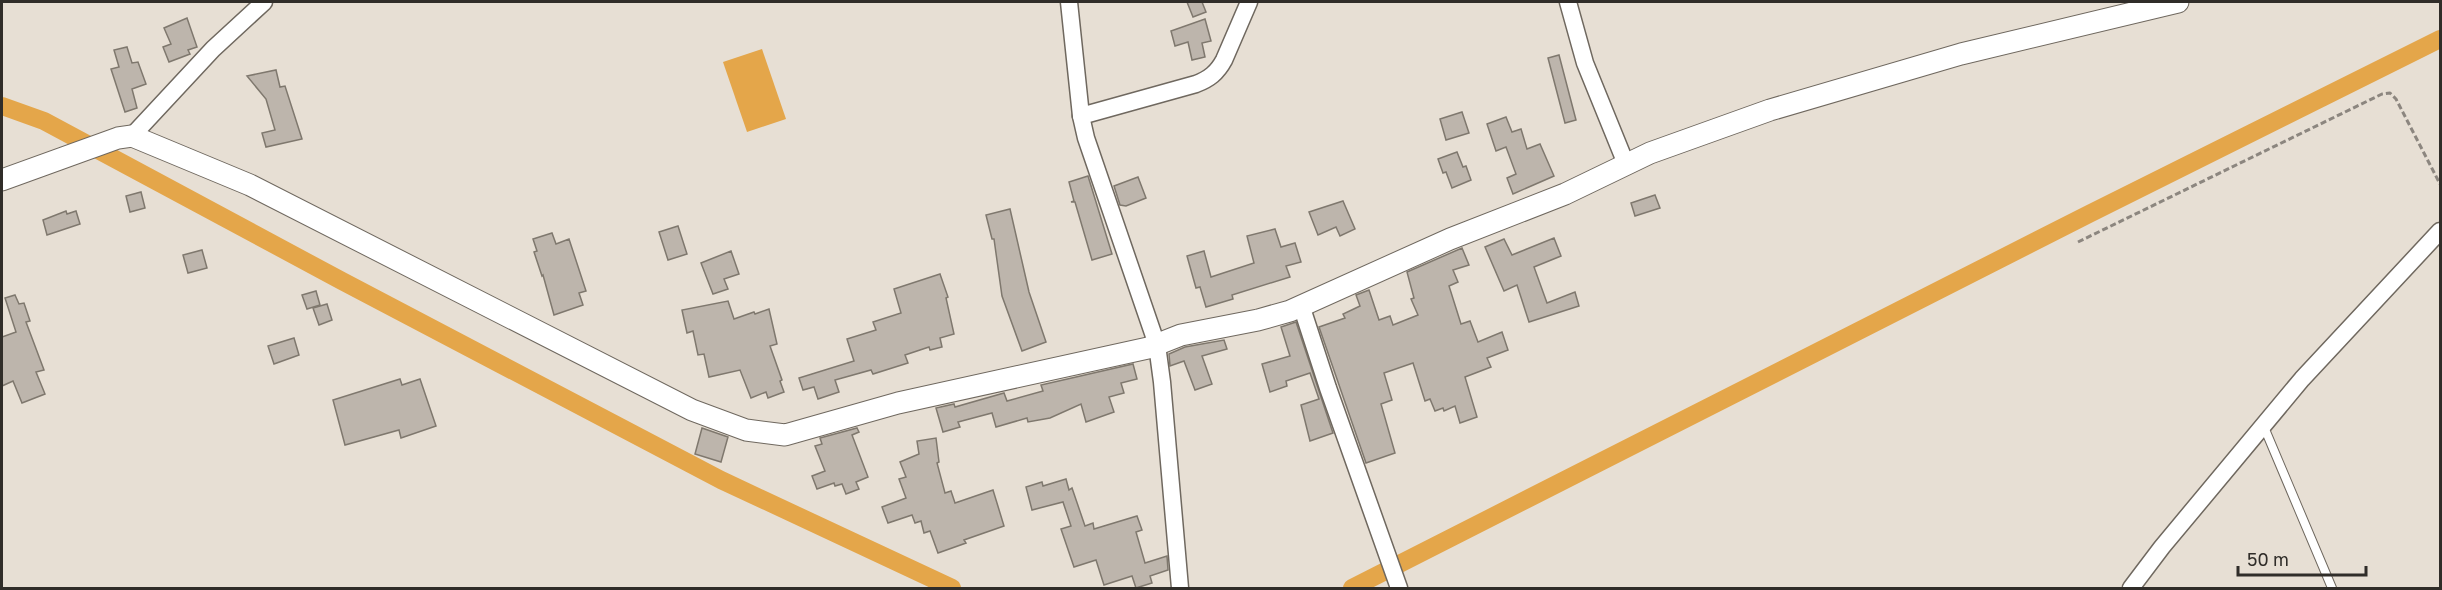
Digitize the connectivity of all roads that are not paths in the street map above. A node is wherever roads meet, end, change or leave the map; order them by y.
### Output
1 (264, 2) edge
2 (1069, 2) edge
3 (1249, 2) edge
4 (1568, 2) edge
5 (2178, 2) edge
6 (1081, 116) junction
7 (125, 137) junction
8 (1626, 164) junction
9 (2, 180) edge
10 (2440, 231) edge
11 (1301, 305) junction
12 (1157, 345) junction
13 (2264, 427) junction
14 (1180, 588) edge
15 (1399, 588) edge
16 (2131, 588) edge
17 (2332, 588) edge

1 - 7 street
2 - 6 street
3 - 6 street
4 - 8 street
5 - 8 street
6 - 12 street
7 - 9 street
7 - 12 street
8 - 11 street
10 - 13 street
11 - 12 street
11 - 15 street
12 - 14 street
13 - 16 street
13 - 17 lane

